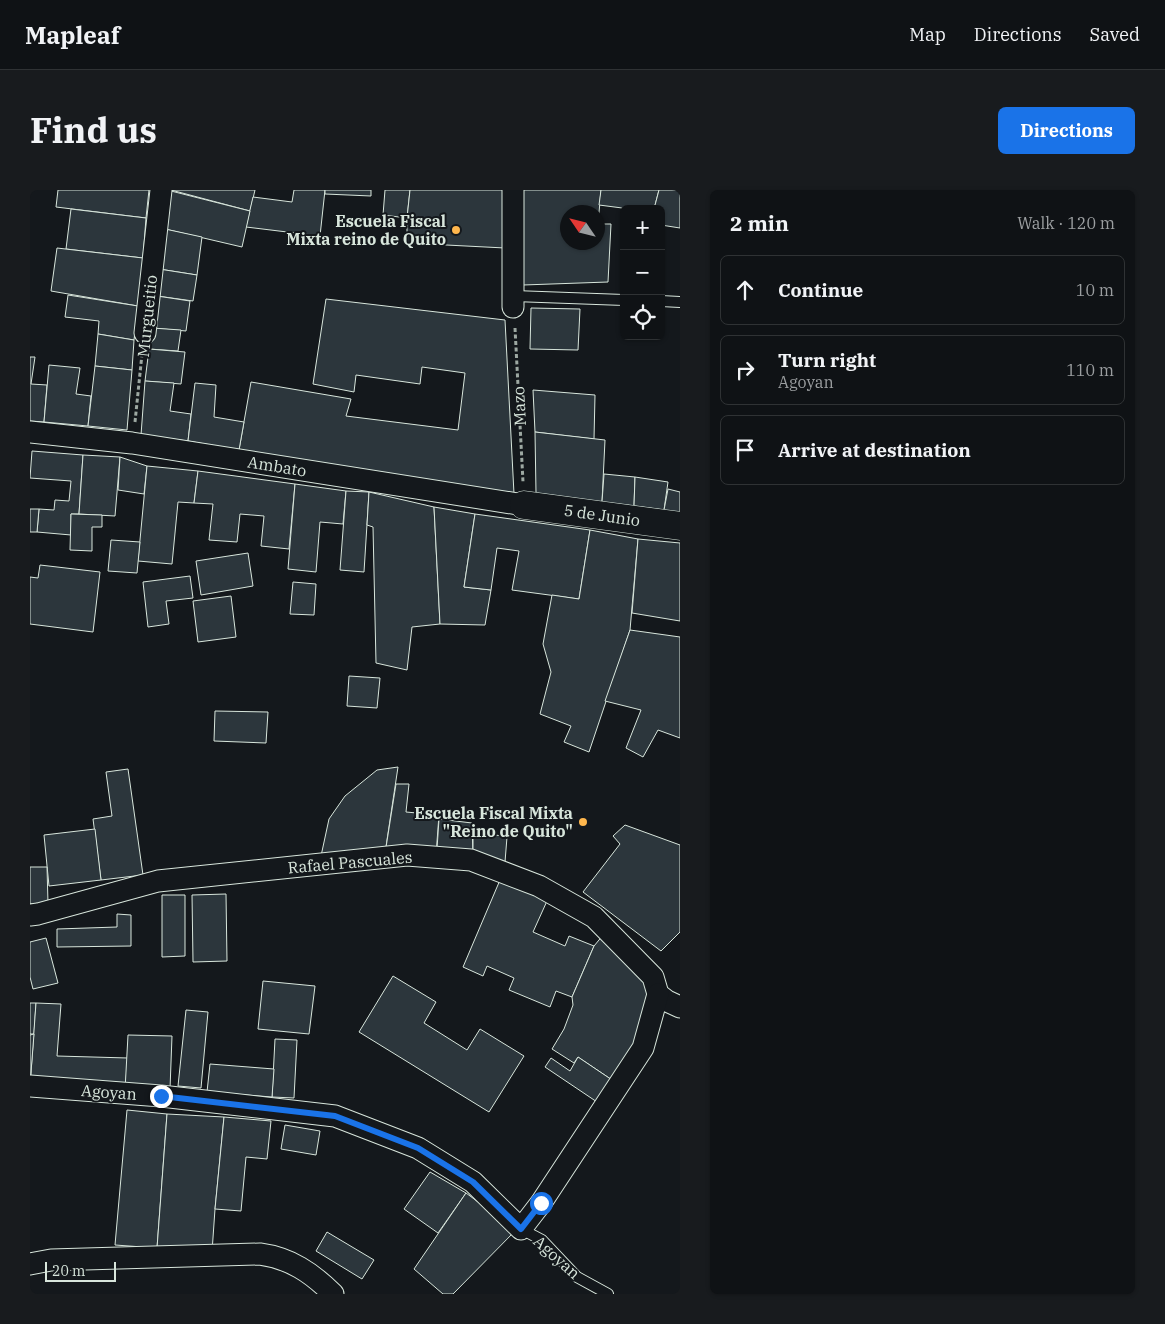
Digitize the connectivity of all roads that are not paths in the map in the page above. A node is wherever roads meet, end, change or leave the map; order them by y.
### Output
1 (161, 190) edge
2 (513, 190) edge
3 (620, 300) edge
4 (665, 301) edge
5 (680, 302) edge
6 (514, 309) joint
7 (145, 333) road end
8 (30, 432) edge
9 (524, 496) joint
10 (680, 526) edge
11 (30, 915) edge
12 (658, 994) junction
13 (680, 1007) edge
14 (30, 1086) edge
15 (521, 1229) junction
16 (30, 1264) edge
17 (333, 1294) edge
18 (608, 1294) edge

1 - 7 street, Murgueitio
2 - 6 street
3 - 6 lane
4 - 5 lane
8 - 9 street, Ambato
9 - 10 street, 5 de Junio
11 - 12 street, Rafael Pascuales
12 - 13 street
12 - 15 street
14 - 15 street, Agoyan
15 - 18 lane, Agoyan
16 - 17 street

